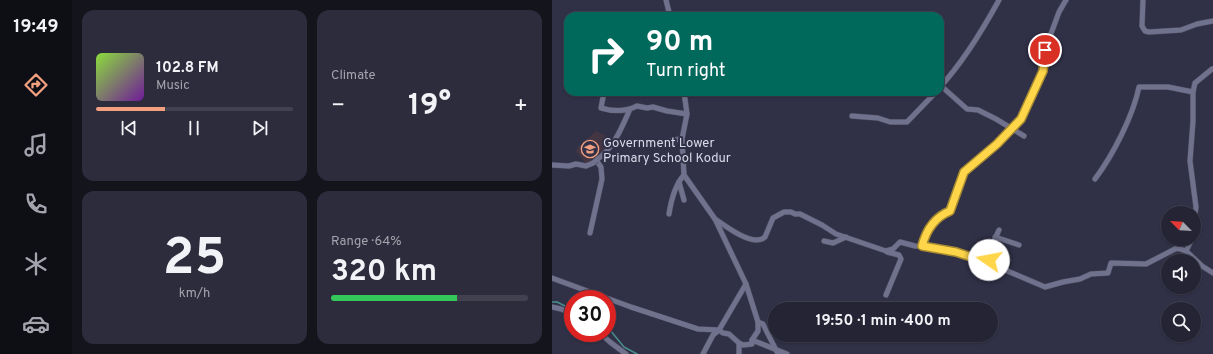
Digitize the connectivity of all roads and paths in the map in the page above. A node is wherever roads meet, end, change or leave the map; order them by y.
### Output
1 (666, 0) edge
2 (999, 0) edge
3 (1066, 0) edge
4 (1143, 0) edge
5 (669, 12) edge
6 (1213, 21) edge
7 (1212, 69) dead end
8 (944, 82) edge
9 (944, 89) edge
10 (1193, 92) junction
11 (603, 96) edge
12 (685, 96) edge
13 (932, 96) edge
14 (630, 109) junction
15 (687, 114) junction
16 (852, 116) dead end
17 (1012, 129) junction
18 (1024, 136) dead end
19 (682, 139) junction
20 (672, 140) dead end
21 (596, 161) junction
22 (552, 165) edge
23 (684, 175) junction
24 (1095, 179) dead end
25 (679, 181) junction
26 (684, 200) dead end
27 (1196, 206) edge
28 (669, 214) dead end
29 (715, 219) junction
30 (999, 230) dead end
31 (590, 233) dead end
32 (995, 237) junction
33 (846, 238) junction
34 (824, 241) dead end
35 (1019, 245) dead end
36 (922, 246) junction
37 (1188, 246) edge
38 (886, 251) junction
39 (1186, 251) junction
40 (989, 263) junction
41 (1213, 274) edge
42 (552, 278) edge
43 (746, 284) junction
44 (886, 295) dead end
45 (552, 307) edge
46 (564, 310) edge
47 (758, 322) junction
48 (719, 330) junction
49 (752, 340) junction
50 (610, 342) edge
51 (739, 343) junction
52 (776, 351) edge
53 (626, 354) edge
54 (703, 354) edge
55 (739, 354) edge
56 (787, 354) edge

1 - 5 street
2 - 8 street
3 - 17 street
4 - 6 street
7 - 10 street
9 - 17 street
10 - 24 street
10 - 27 street
11 - 14 street
12 - 15 street
13 - 16 street
14 - 15 street
14 - 21 street
15 - 19 street
17 - 18 street
17 - 36 street
19 - 20 street
19 - 23 street
21 - 22 street
21 - 31 street
23 - 25 street
23 - 29 street
25 - 26 street
25 - 28 street
29 - 33 street
29 - 43 street
30 - 32 street
32 - 35 street
32 - 40 street
33 - 34 street
33 - 38 street
36 - 38 street
36 - 40 street
37 - 39 street
38 - 44 street
39 - 40 street
39 - 41 street
42 - 48 street
43 - 47 street
43 - 48 street
45 - 46 street
47 - 49 street
47 - 52 street
48 - 51 street
48 - 54 street
49 - 51 street
49 - 52 street
50 - 53 street
51 - 55 street
52 - 56 street

